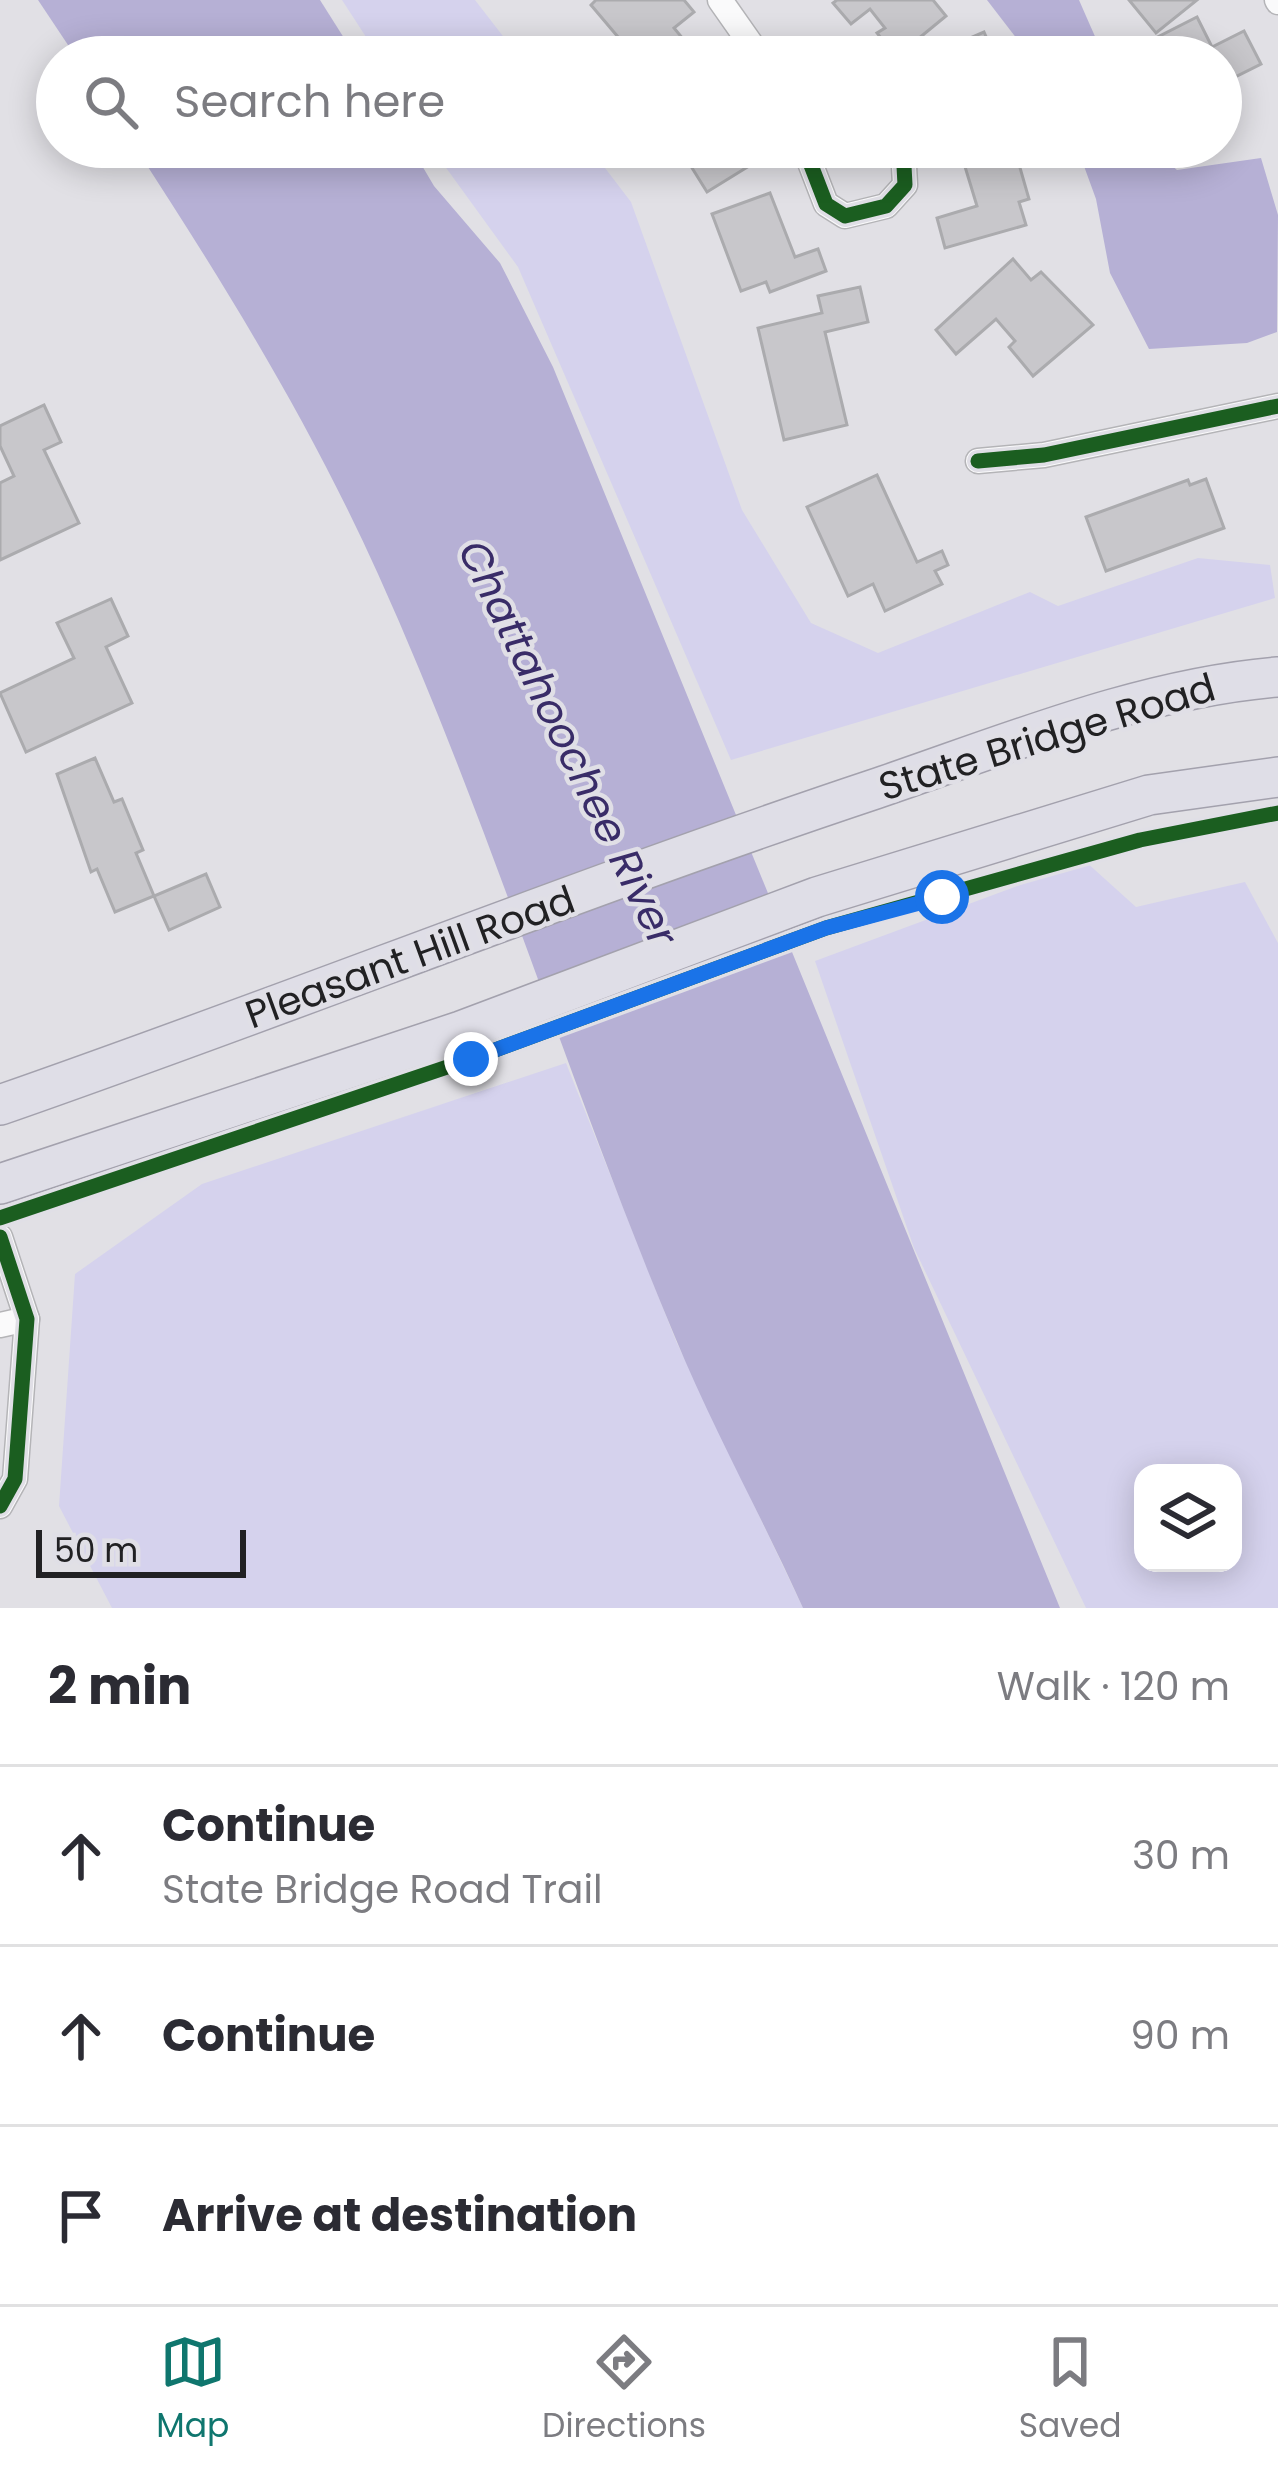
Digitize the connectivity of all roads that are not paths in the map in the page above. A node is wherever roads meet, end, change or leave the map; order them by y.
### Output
1 (721, 0) edge
2 (745, 36) edge
3 (811, 168) edge
4 (904, 168) edge
5 (1278, 406) edge
6 (978, 460) dead end
7 (1278, 676) edge
8 (1278, 777) edge
9 (819, 808) joint
10 (0, 1105) edge
11 (0, 1184) edge
12 (0, 1238) edge
13 (27, 1319) junction
14 (0, 1325) edge
15 (0, 1506) edge

1 - 2 street
3 - 4 street
5 - 6 street
7 - 9 highway, State Bridge Road
8 - 11 highway
9 - 10 highway, Pleasant Hill Road
12 - 13 street
13 - 14 street
13 - 15 street

